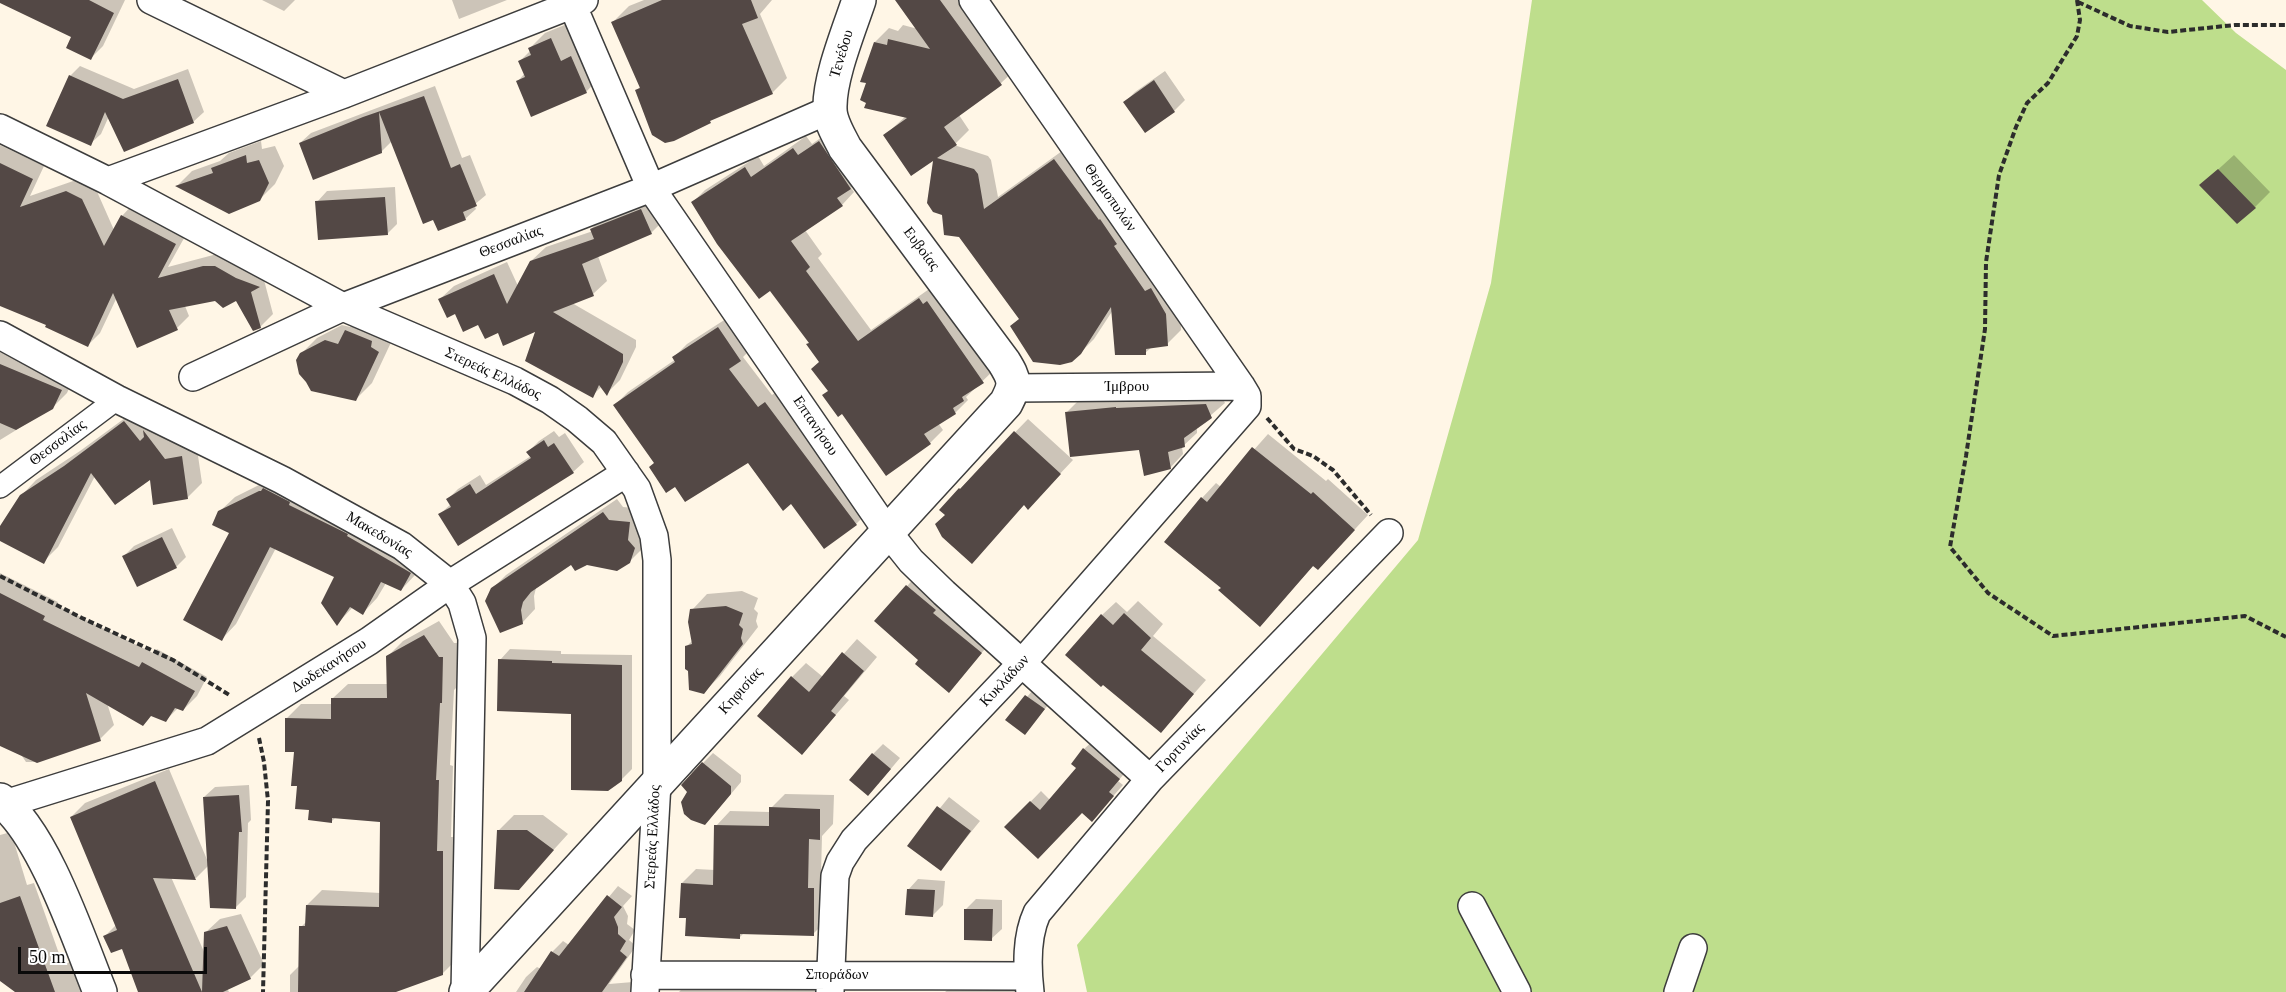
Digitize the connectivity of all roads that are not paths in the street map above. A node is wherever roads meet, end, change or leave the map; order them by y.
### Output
1 (151, 0) edge
2 (859, 0) edge
3 (973, 0) edge
4 (578, 2) edge
5 (344, 94) junction
6 (829, 110) junction
7 (0, 129) edge
8 (108, 181) junction
9 (651, 188) junction
10 (343, 307) junction
11 (0, 335) edge
12 (193, 377) dead end
13 (1014, 388) junction
14 (1245, 396) junction
15 (117, 399) junction
16 (626, 473) junction
17 (0, 487) edge
18 (886, 531) junction
19 (1389, 533) road end
20 (450, 584) junction
21 (1021, 664) junction
22 (1150, 779) junction
23 (657, 783) junction
24 (2, 803) edge
25 (1472, 906) dead end
26 (1693, 948) dead end
27 (645, 984) edge
28 (830, 984) edge
29 (1029, 984) edge
30 (100, 992) edge
31 (465, 992) edge
32 (1517, 992) edge
33 (1678, 992) edge

1 - 5 street
2 - 6 street, Τενέδου
3 - 14 street, Θερμοπυλών
4 - 5 street
4 - 9 street, Επτανήσου
5 - 8 street
6 - 9 street, Θεσσαλίας
6 - 13 street, Ευβοίας
7 - 8 street, Στερεάς Ελλάδος
8 - 10 street, Στερεάς Ελλάδος
9 - 10 street, Θεσσαλίας
9 - 18 street, Επτανήσου
10 - 12 street, Θεσσαλίας
10 - 16 street, Στερεάς Ελλάδος
11 - 15 street, Μακεδονίας
13 - 14 street, Ίμβρου
13 - 18 street, Κηφισίας
14 - 21 street, Κυκλάδων
15 - 17 street, Θεσσαλίας
15 - 20 street, Μακεδονίας
16 - 20 street, Δωδεκανήσου
16 - 23 street, Στερεάς Ελλάδος
18 - 21 street, Επτανήσου
18 - 23 street, Κηφισίας
19 - 22 street, Γορτυνίας
20 - 24 street, Δωδεκανήσου
20 - 31 street, Μακεδονίας
21 - 22 street, Επτανήσου
21 - 28 street, Κυκλάδων
22 - 29 street, Γορτυνίας
23 - 27 street, Στερεάς Ελλάδος
23 - 31 street, Κηφισίας
24 - 30 street
25 - 32 street
26 - 33 street
27 - 28 street, Σποράδων
28 - 29 street, Σποράδων

